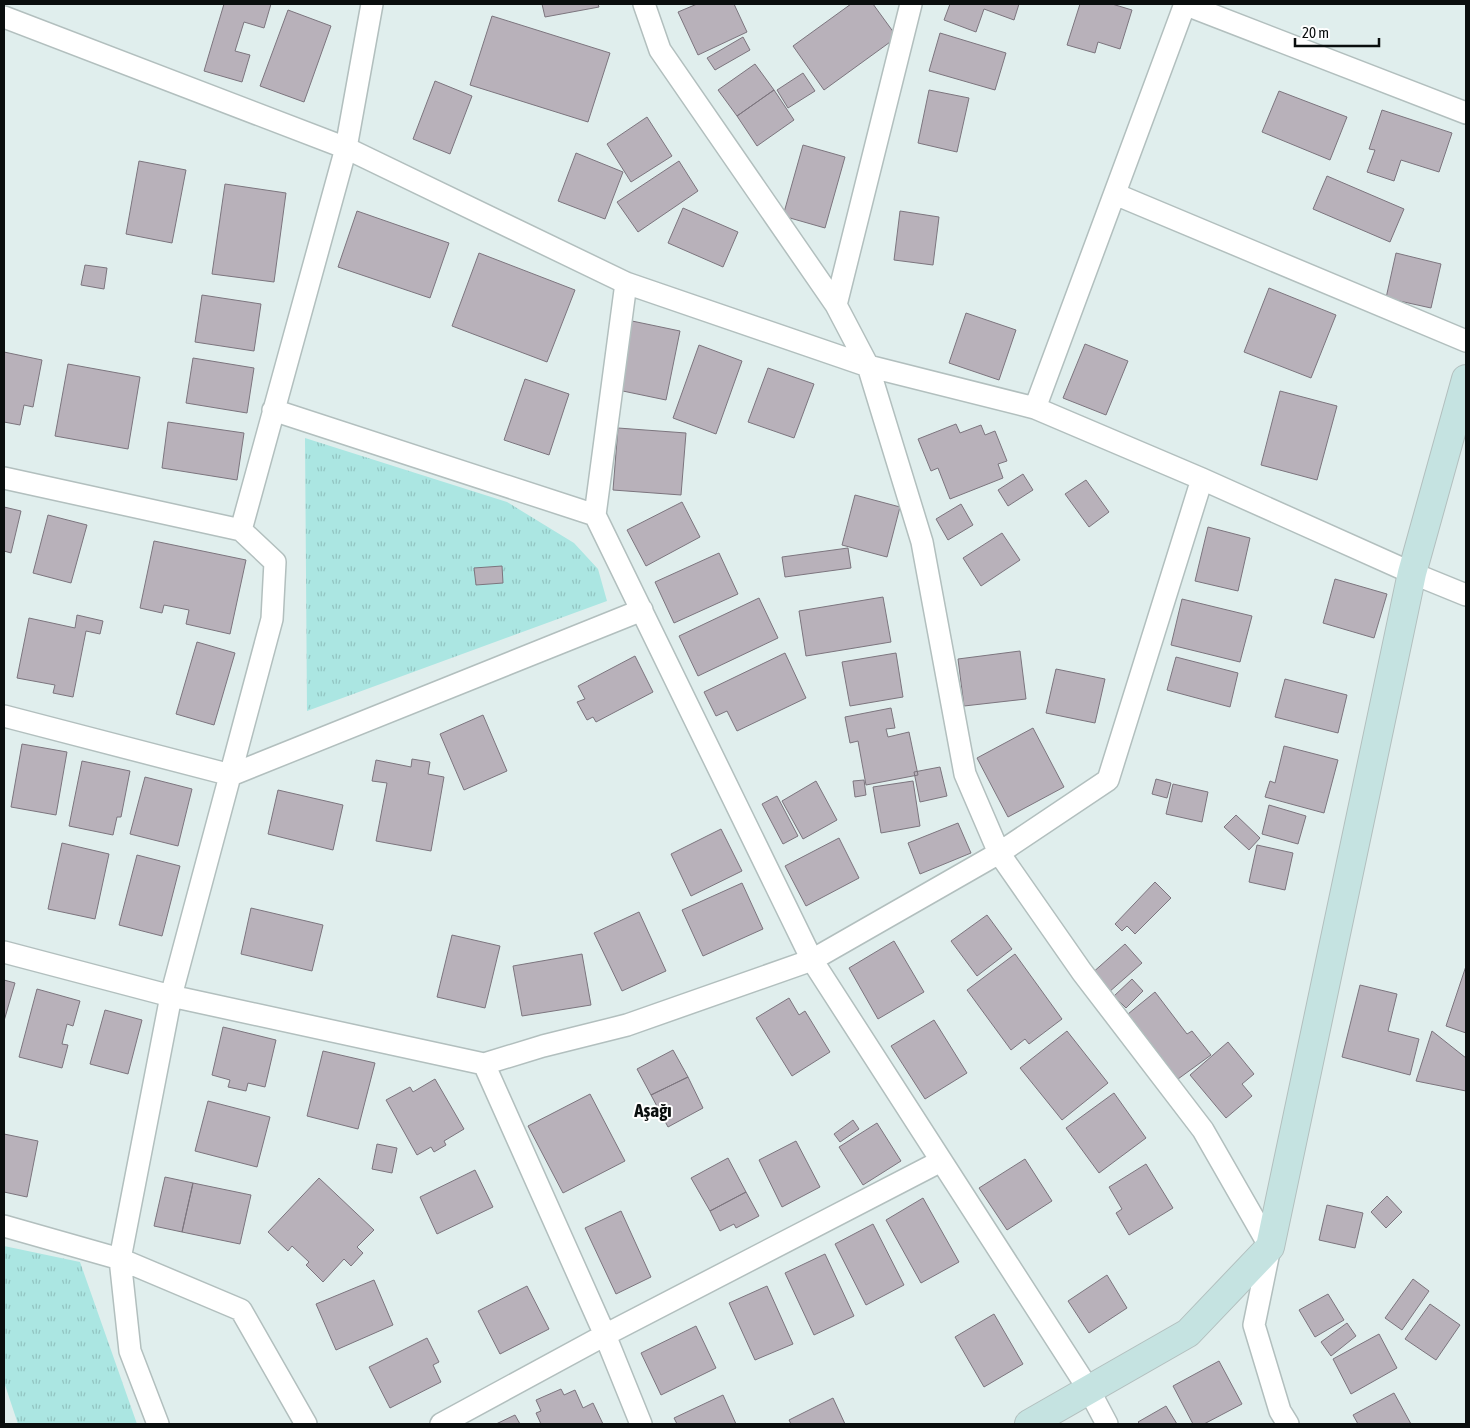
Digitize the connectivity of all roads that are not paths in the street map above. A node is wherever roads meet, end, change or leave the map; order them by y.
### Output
1 (372, 4) edge
2 (644, 4) edge
3 (911, 4) edge
4 (1184, 4) edge
5 (4, 17) edge
6 (1466, 113) edge
7 (346, 148) junction
8 (1115, 194) junction
9 (626, 283) junction
10 (836, 305) junction
11 (1466, 341) edge
12 (868, 366) junction
13 (1466, 379) edge
14 (1035, 408) junction
15 (273, 410) junction
16 (4, 478) edge
17 (1202, 479) junction
18 (595, 515) junction
19 (242, 530) junction
20 (1412, 573) junction
21 (1466, 595) edge
22 (642, 610) junction
23 (4, 716) edge
24 (231, 775) junction
25 (999, 853) junction
26 (4, 952) edge
27 (812, 960) junction
28 (172, 996) junction
29 (484, 1064) junction
30 (941, 1161) junction
31 (4, 1226) edge
32 (1270, 1247) junction
33 (120, 1259) junction
34 (604, 1335) junction
35 (1089, 1390) junction
36 (158, 1424) edge
37 (306, 1424) edge
38 (441, 1424) edge
39 (640, 1424) edge
40 (1028, 1424) edge
41 (1107, 1424) edge
42 (1288, 1424) edge

1 - 7 street
2 - 10 street
3 - 10 street
4 - 6 street
4 - 8 street
5 - 7 street
7 - 9 street
7 - 15 street
8 - 11 street
8 - 14 street
9 - 12 street
9 - 18 street
10 - 12 street
12 - 14 street
12 - 25 street
13 - 20 street
14 - 17 street
15 - 18 street
15 - 19 street
16 - 19 street
17 - 20 street
17 - 25 street
18 - 22 street
19 - 24 street
20 - 21 street
20 - 32 street
22 - 24 street
22 - 27 street
23 - 24 street
24 - 28 street
25 - 27 street
25 - 32 street
26 - 28 street
27 - 29 street
27 - 30 street
28 - 29 street
28 - 33 street
29 - 34 street
30 - 34 street
30 - 35 street
31 - 33 street
32 - 35 street
32 - 42 street
33 - 36 street
33 - 37 street
34 - 38 street
34 - 39 street
35 - 40 street
35 - 41 street

